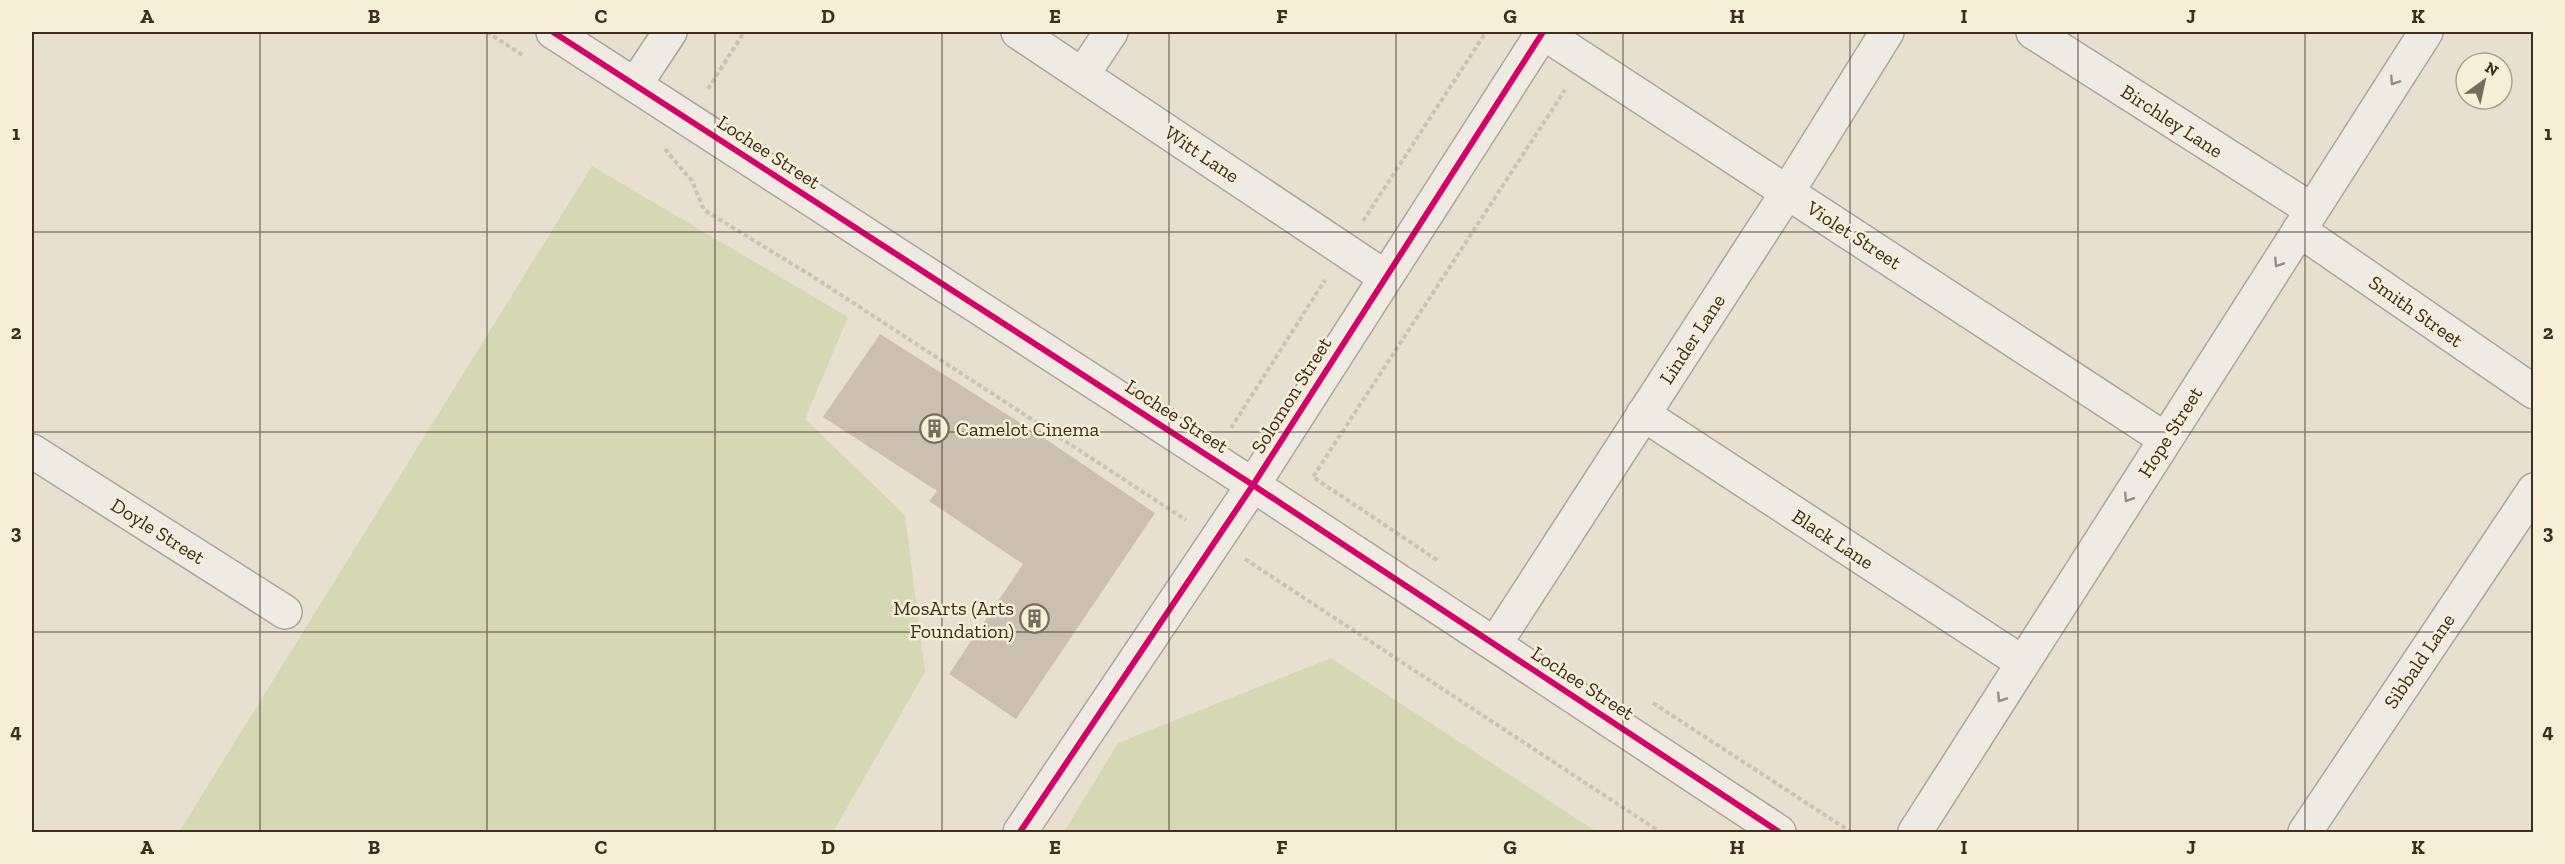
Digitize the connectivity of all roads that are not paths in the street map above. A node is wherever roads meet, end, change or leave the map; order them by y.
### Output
1 (553, 32) edge
2 (670, 32) edge
3 (1018, 32) edge
4 (1111, 32) edge
5 (1543, 32) edge
6 (1887, 32) edge
7 (2032, 32) edge
8 (2426, 32) edge
9 (1083, 74) junction
10 (635, 85) junction
11 (1788, 191) junction
12 (2305, 220) junction
13 (1385, 277) junction
14 (2534, 392) edge
15 (1643, 414) junction
16 (2165, 439) junction
17 (32, 451) edge
18 (1253, 485) junction
19 (2534, 490) edge
20 (285, 612) dead end
21 (1495, 644) junction
22 (2023, 663) junction
23 (1020, 832) edge
24 (1779, 832) edge
25 (1915, 832) edge
26 (2305, 832) edge

1 - 10 street, Lochee Street
2 - 10 street
3 - 9 street, Witt Lane
4 - 9 street
5 - 11 street, Violet Street
5 - 13 street, Solomon Street
6 - 11 street, Linder Lane
7 - 12 street, Birchley Lane
8 -> 12 street, Hope Street
9 - 13 street, Witt Lane
10 - 18 street, Lochee Street
11 - 15 street, Linder Lane
11 - 16 street, Violet Street
12 - 14 street, Smith Street
12 -> 16 street, Hope Street
13 - 18 street, Solomon Street
15 - 21 street, Linder Lane
15 - 22 street, Black Lane
16 -> 22 street, Hope Street
17 - 20 street, Doyle Street
18 - 21 street, Lochee Street
18 - 23 street, Solomon Street
19 - 26 street, Sibbald Lane
21 - 24 street, Lochee Street
22 -> 25 street, Hope Street

